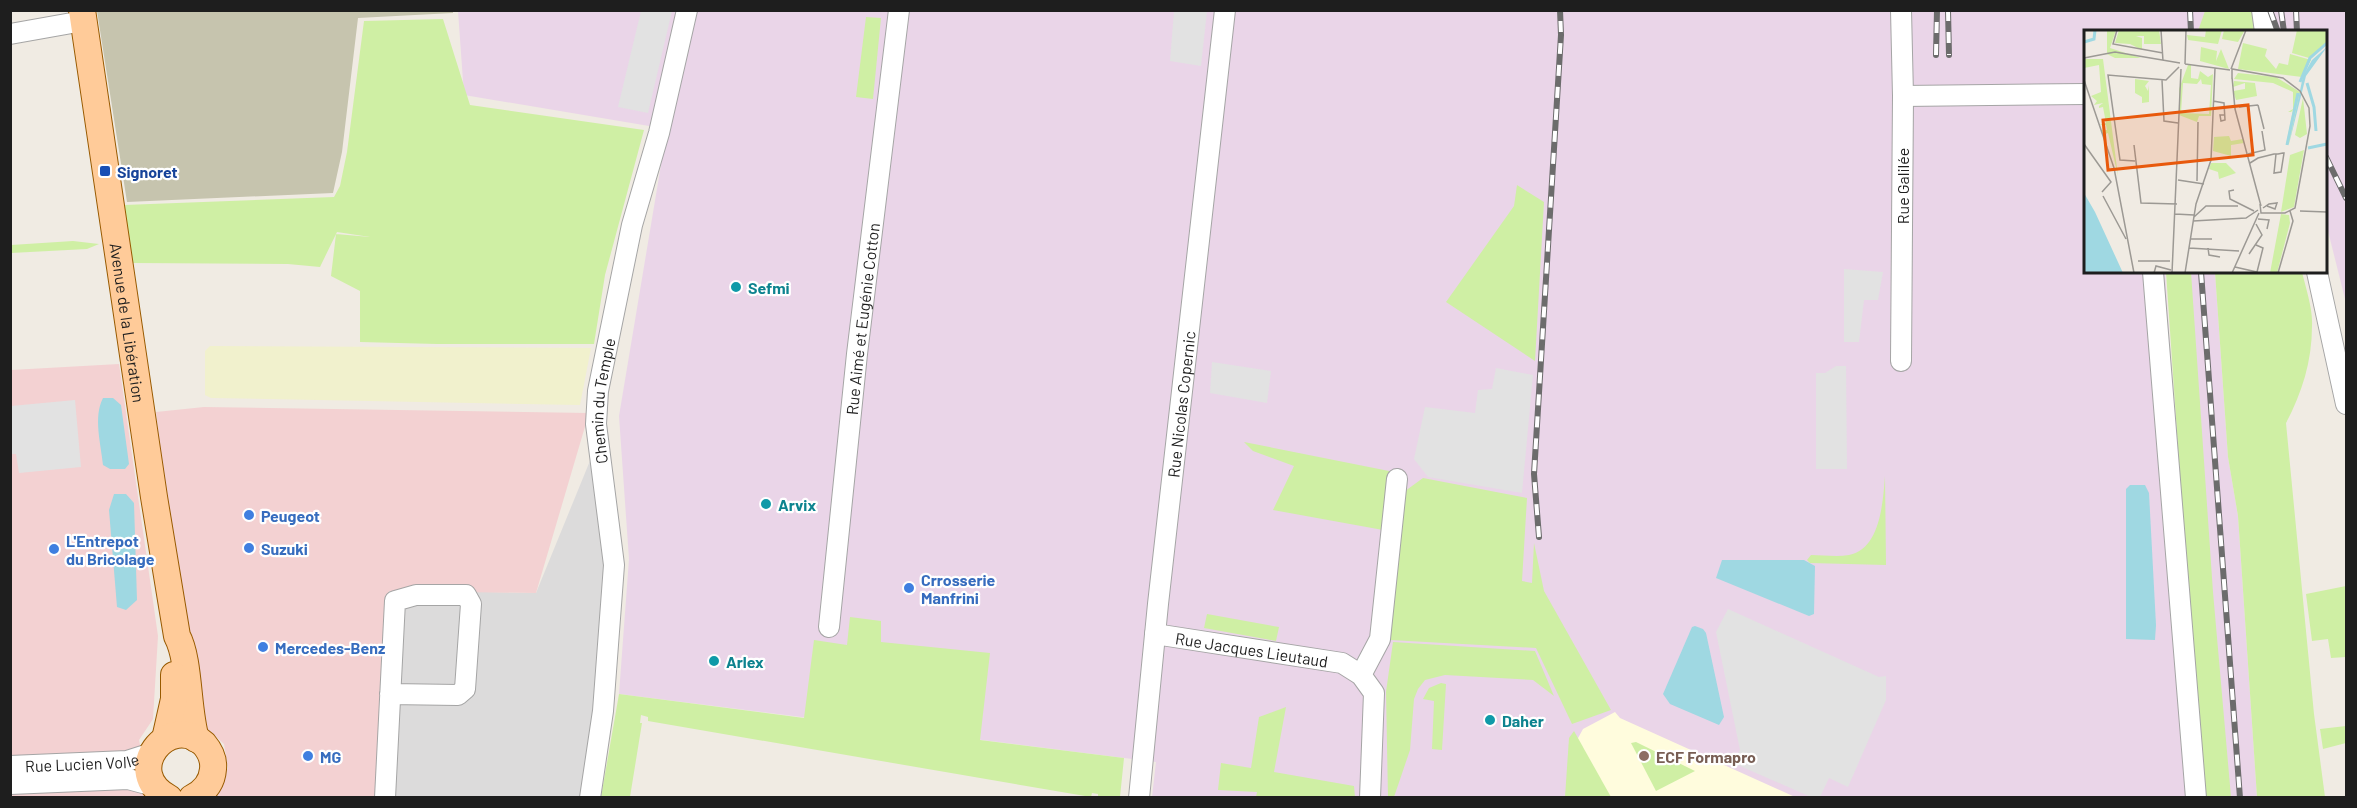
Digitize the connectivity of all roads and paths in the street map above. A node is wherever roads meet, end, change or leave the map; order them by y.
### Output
1 (687, 10) edge
2 (899, 10) edge
3 (1225, 10) edge
4 (1900, 10) edge
5 (2262, 10) edge
6 (82, 16) edge
7 (2265, 30) edge
8 (10, 34) edge
9 (2084, 94) edge
10 (1903, 96) junction
11 (2153, 273) edge
12 (2317, 273) edge
13 (1901, 361) dead end
14 (2346, 404) edge
15 (1397, 479) dead end
16 (829, 627) dead end
17 (1155, 634) junction
18 (177, 636) junction
19 (1361, 675) junction
20 (390, 694) junction
21 (196, 739) junction
22 (158, 746) junction
23 (10, 766) edge
24 (10, 784) edge
25 (161, 792) edge
26 (197, 796) edge
27 (385, 798) edge
28 (590, 798) edge
29 (1139, 798) edge
30 (1370, 798) edge
31 (2196, 798) edge

1 - 28 street, Chemin du Temple
2 - 16 street, Rue Aimé et Eugénie Cotton
3 - 17 street, Rue Nicolas Copernic
4 - 10 street, Rue Galilée
5 - 7 street
6 - 8 street
6 - 18 main road, Avenue de la Libération
9 - 10 street
10 - 13 street, Rue Galilée
11 - 31 street
12 - 14 street
15 - 19 street
17 - 19 street, Rue Jacques Lieutaud
17 - 29 street, Rue Nicolas Copernic
18 - 21 main road, Avenue de la Libération
18 - 22 main road, Avenue de la Libération
19 - 30 street
20 - 20 street
20 - 27 street
21 - 22 main road
21 - 26 main road
22 - 23 street, Rue Lucien Volle
22 - 25 main road, Avenue de la Libération
24 - 25 street

